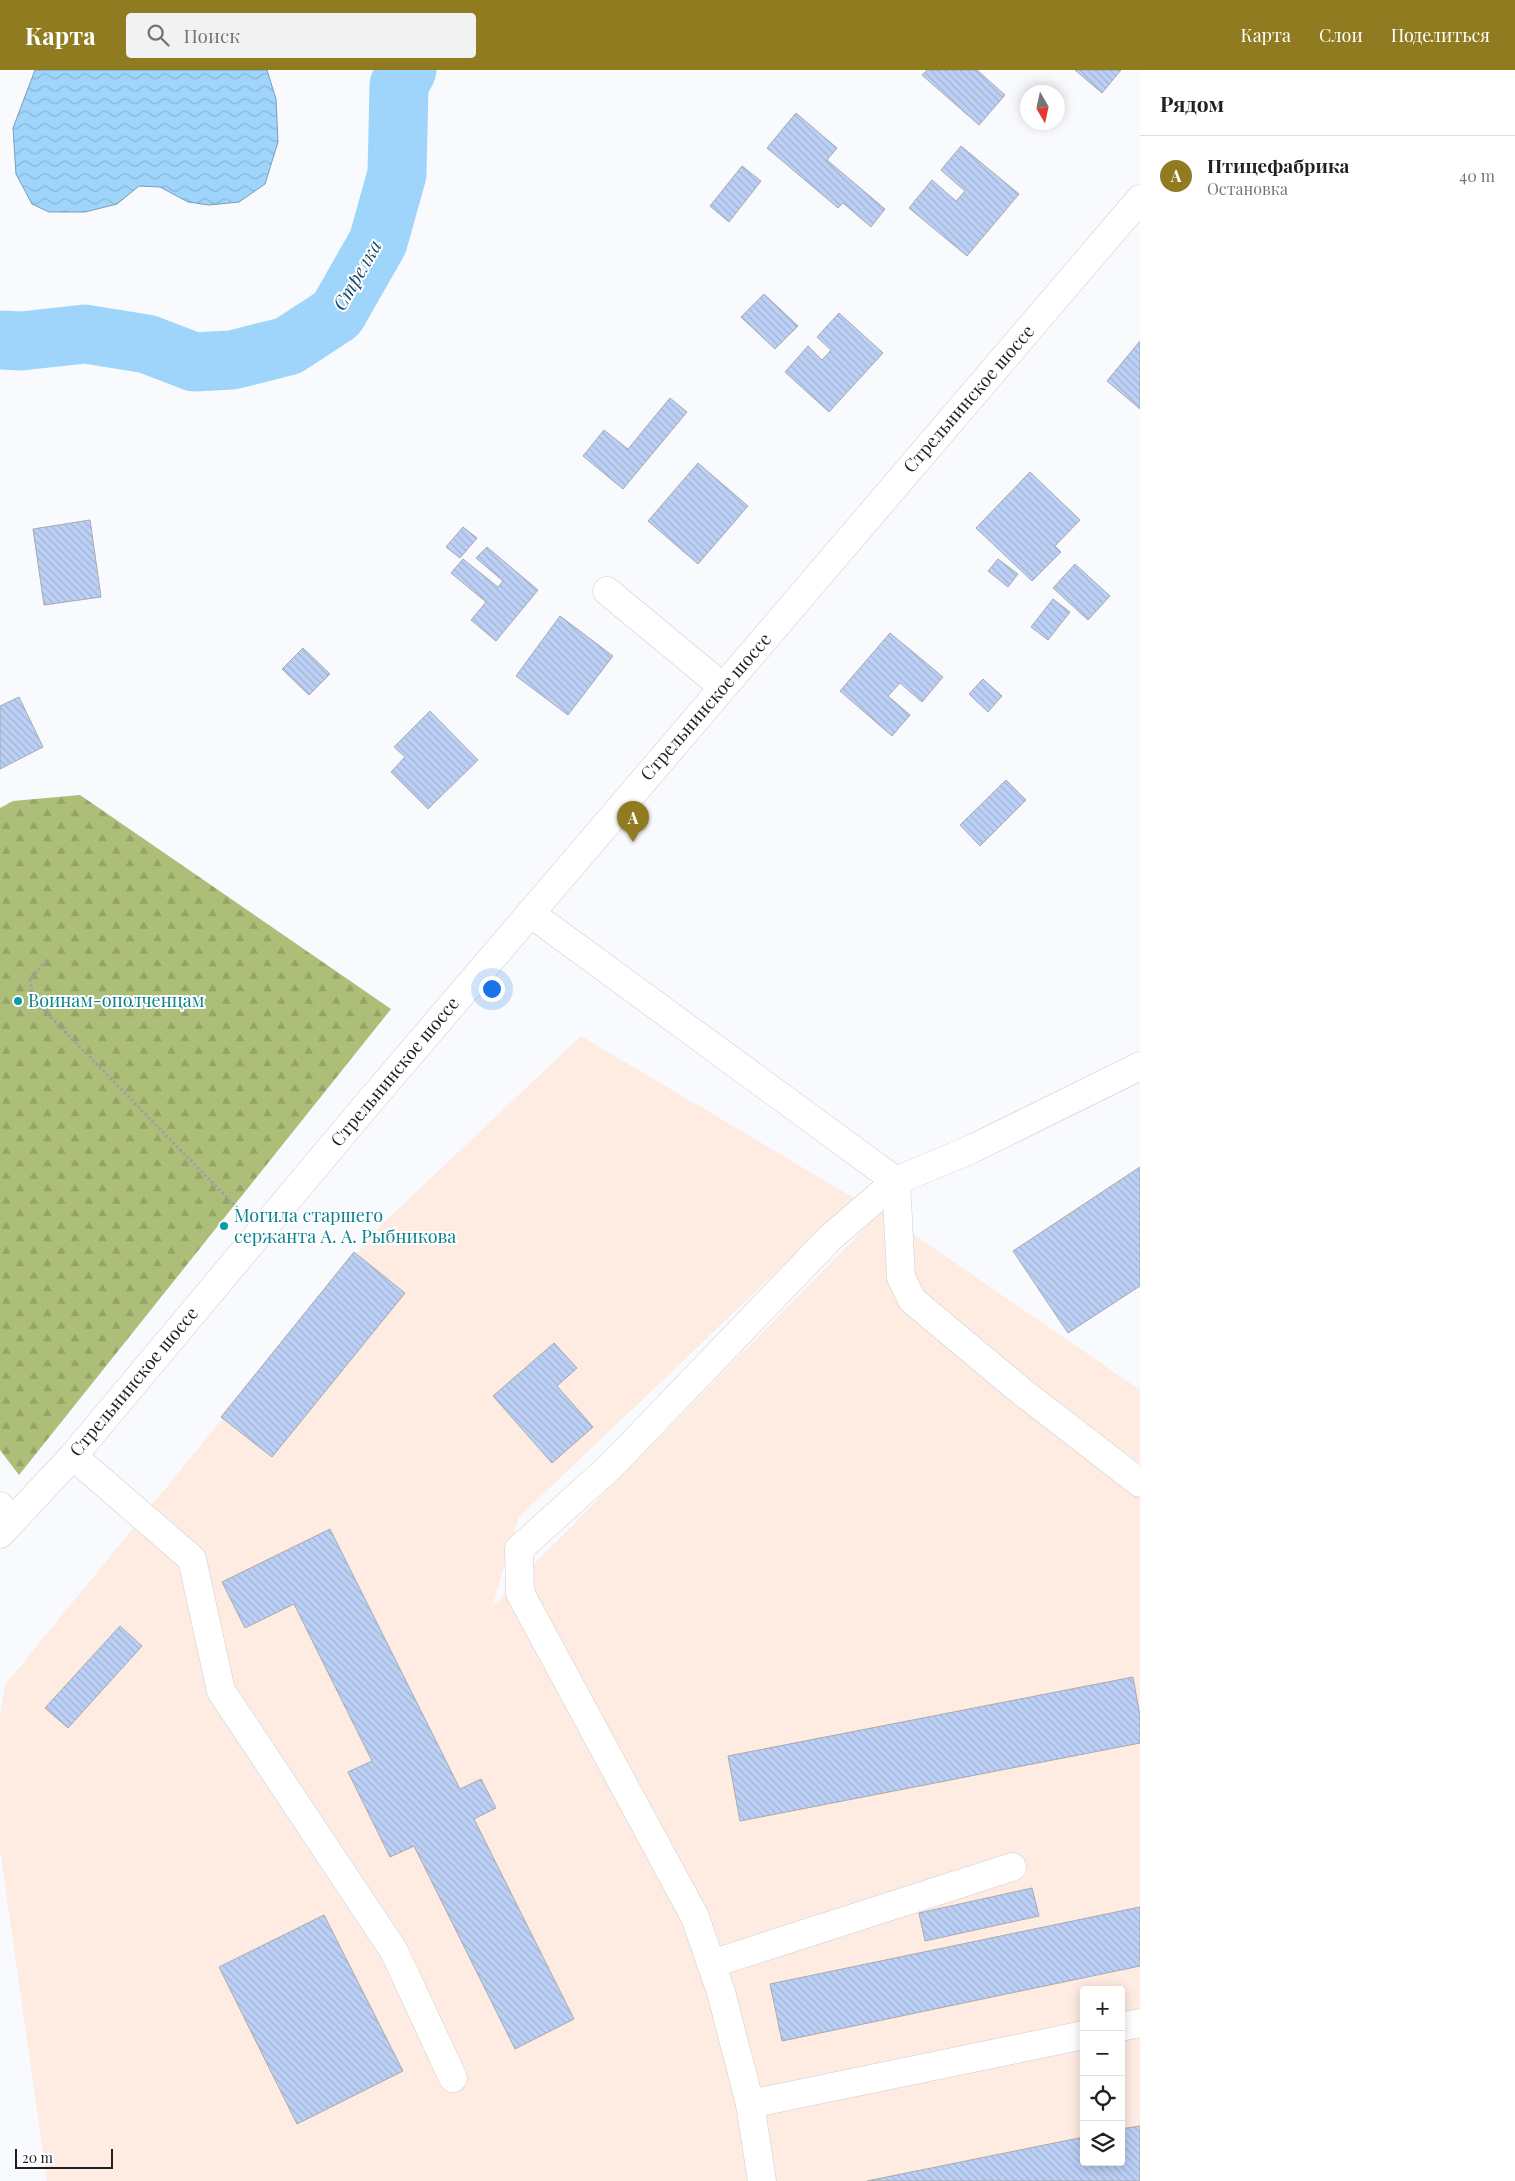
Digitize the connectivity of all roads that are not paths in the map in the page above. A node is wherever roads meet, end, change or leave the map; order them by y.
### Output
1 (1140, 199) edge
2 (607, 591) dead end
3 (723, 687) junction
4 (530, 913) junction
5 (1140, 1066) edge
6 (896, 1181) junction
7 (73, 1456) junction
8 (1140, 1483) edge
9 (4, 1520) edge
10 (1012, 1866) dead end
11 (712, 1964) junction
12 (1140, 2023) edge
13 (1125, 2026) edge
14 (1080, 2036) edge
15 (454, 2078) dead end
16 (750, 2104) junction
17 (762, 2181) edge

1 - 3 main road, Стрельнинское шоссе
2 - 3 main road
3 - 4 main road, Стрельнинское шоссе
4 - 6 main road
4 - 7 main road, Стрельнинское шоссе
5 - 6 main road
6 - 8 main road
6 - 11 main road
7 - 9 main road, Стрельнинское шоссе
7 - 15 main road
10 - 11 main road
11 - 16 main road
12 - 13 main road
14 - 16 main road
16 - 17 main road

